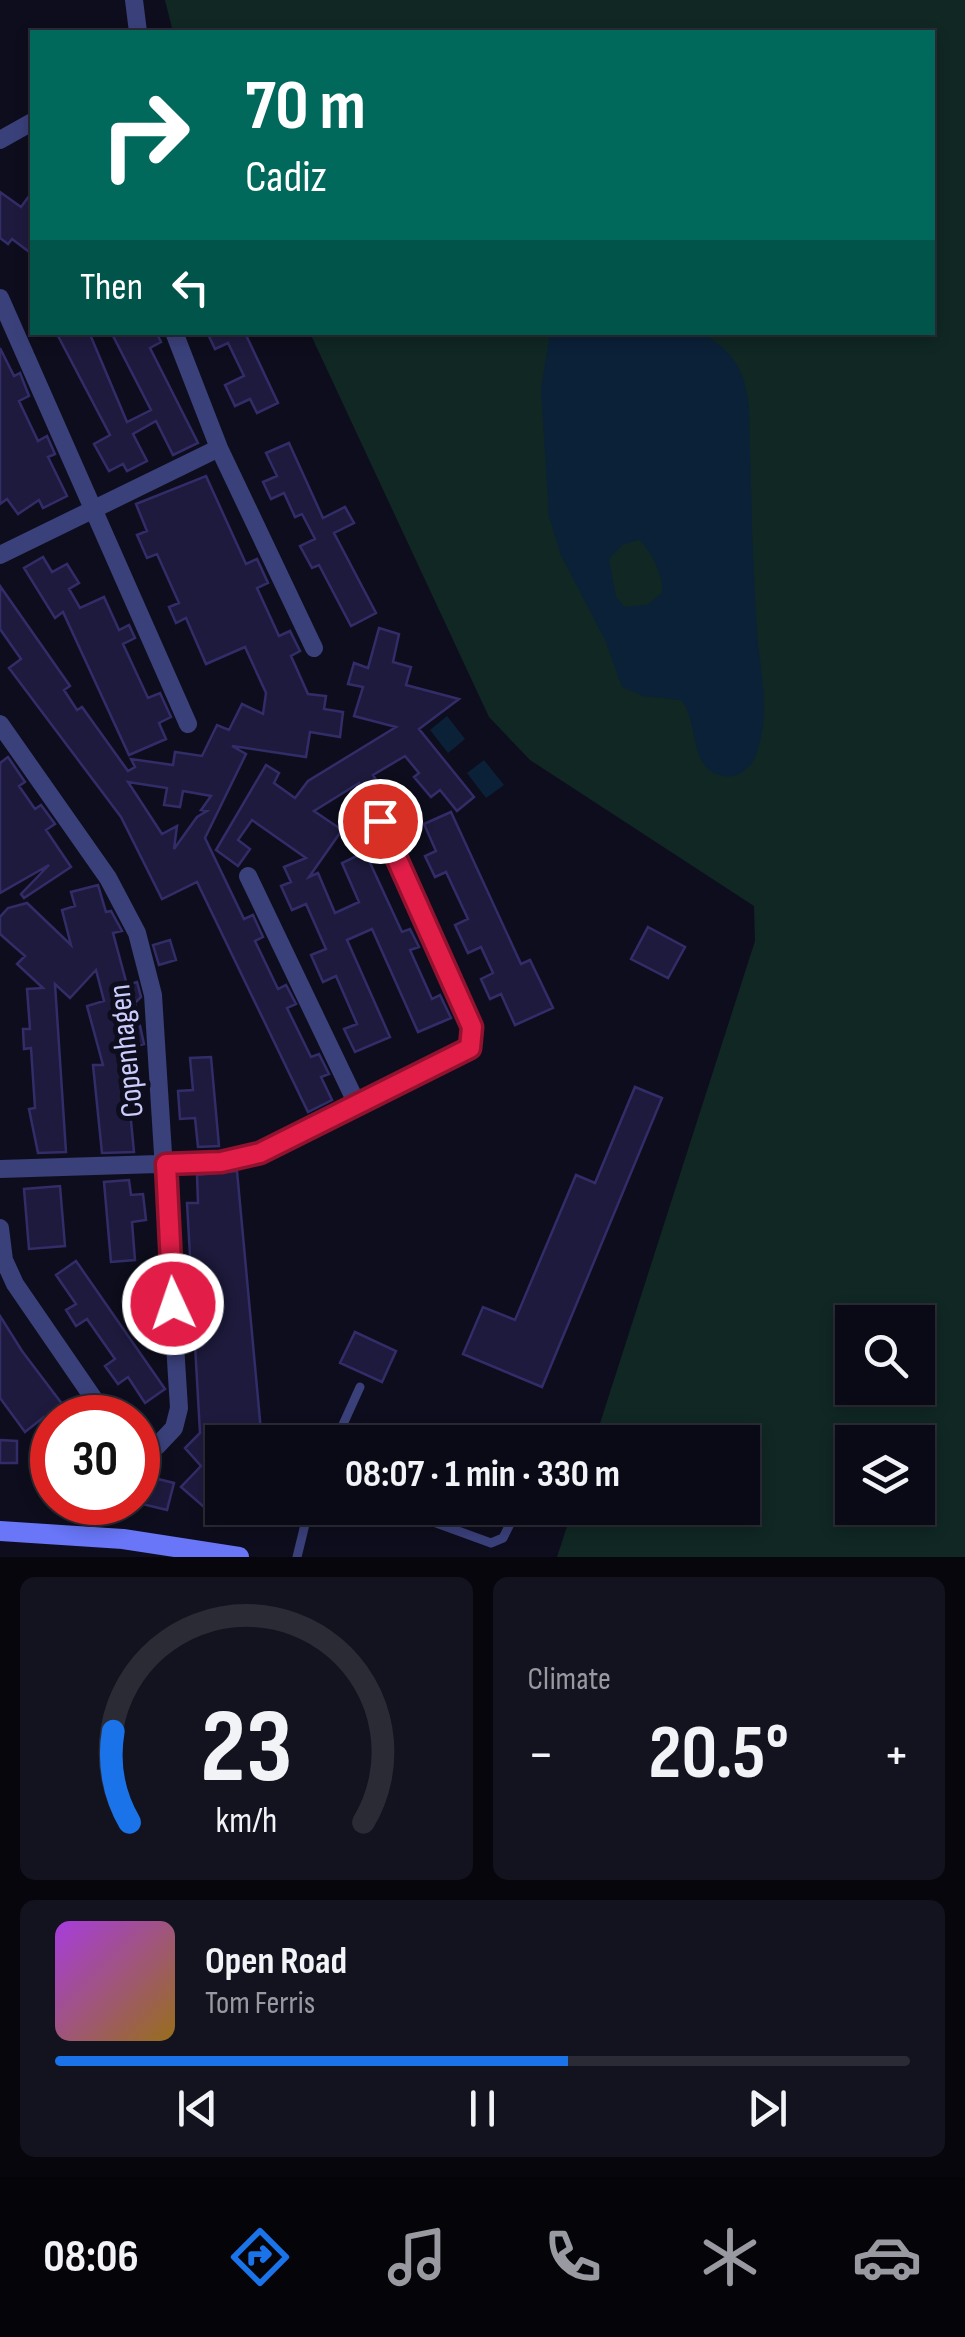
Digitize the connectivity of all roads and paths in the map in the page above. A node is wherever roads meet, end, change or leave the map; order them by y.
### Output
1 (134, 0) edge
2 (138, 30) edge
3 (30, 123) edge
4 (0, 140) edge
5 (0, 298) edge
6 (175, 335) edge
7 (219, 448) junction
8 (92, 508) junction
9 (0, 554) edge
10 (314, 648) dead end
11 (0, 724) edge
12 (188, 724) dead end
13 (380, 821) dead end
14 (248, 876) dead end
15 (357, 1104) junction
16 (166, 1164) junction
17 (0, 1169) edge
18 (0, 1228) edge
19 (360, 1387) dead end
20 (91, 1395) edge
21 (343, 1425) edge
22 (160, 1444) edge
23 (305, 1525) edge
24 (442, 1525) edge
25 (510, 1525) edge
26 (0, 1531) edge
27 (239, 1557) edge
28 (297, 1557) edge

1 - 2 street
3 - 4 street
5 - 8 street
6 - 7 street
7 - 8 street
7 - 10 street
8 - 9 street
8 - 12 street
11 - 16 street, Copenhagen
13 - 15 street
14 - 15 street
15 - 16 street
16 - 17 street
16 - 22 street, Copenhagen
18 - 20 street
19 - 21 lane
23 - 28 lane
24 - 25 lane
26 - 27 main road

